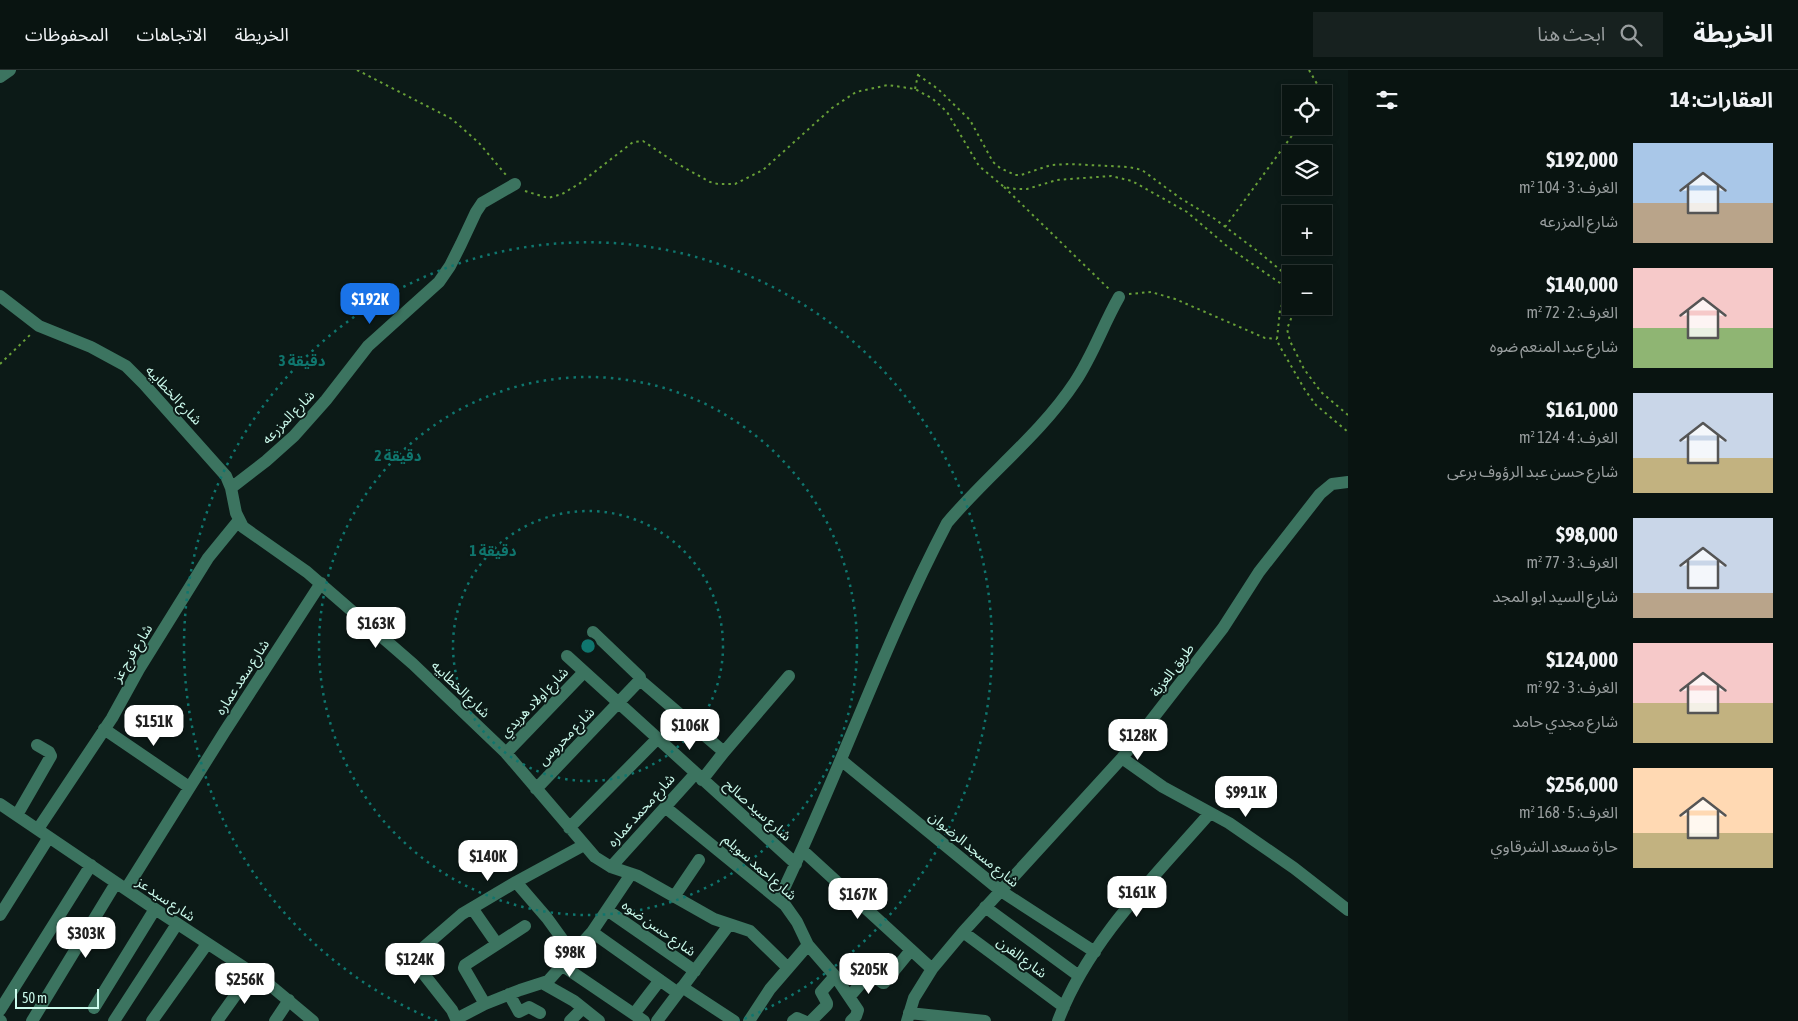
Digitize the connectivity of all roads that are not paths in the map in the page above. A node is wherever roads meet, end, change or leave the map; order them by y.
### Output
1 (10, 70) edge
2 (0, 77) edge
3 (515, 184) road end
4 (0, 296) edge
5 (1119, 297) road end
6 (1348, 482) edge
7 (231, 488) junction
8 (238, 520) junction
9 (322, 583) junction
10 (593, 632) dead end
11 (567, 656) dead end
12 (584, 672) junction
13 (789, 676) dead end
14 (640, 680) junction
15 (619, 704) junction
16 (104, 729) junction
17 (657, 739) junction
18 (37, 746) dead end
19 (724, 752) junction
20 (506, 753) junction
21 (1122, 758) junction
22 (841, 760) junction
23 (698, 777) junction
24 (189, 787) junction
25 (536, 789) junction
26 (1, 806) edge
27 (665, 807) junction
28 (1210, 813) junction
29 (17, 815) junction
30 (569, 828) junction
31 (38, 829) junction
32 (49, 837) junction
33 (584, 845) junction
34 (802, 850) junction
35 (699, 860) dead end
36 (796, 864) junction
37 (91, 865) junction
38 (610, 867) junction
39 (631, 874) junction
40 (516, 882) junction
41 (121, 886) junction
42 (1000, 891) junction
43 (674, 896) junction
44 (779, 899) junction
45 (985, 907) junction
46 (472, 908) junction
47 (155, 909) junction
48 (607, 910) junction
49 (1348, 910) edge
50 (0, 915) edge
51 (177, 924) junction
52 (729, 925) junction
53 (525, 926) dead end
54 (592, 932) junction
55 (962, 932) junction
56 (207, 944) junction
57 (497, 944) junction
58 (808, 945) junction
59 (911, 950) junction
60 (1095, 952) junction
61 (573, 954) junction
62 (563, 966) junction
63 (788, 968) junction
64 (932, 969) junction
65 (695, 971) junction
66 (252, 972) junction
67 (836, 976) junction
68 (1079, 976) junction
69 (660, 980) junction
70 (544, 984) junction
71 (680, 990) junction
72 (509, 994) junction
73 (850, 996) junction
74 (290, 1000) junction
75 (485, 1004) junction
76 (1064, 1007) junction
77 (94, 1008) dead end
78 (583, 1008) junction
79 (0, 1010) edge
80 (540, 1013) dead end
81 (854, 1016) edge
82 (908, 1017) edge
83 (639, 1018) edge
84 (951, 1019) edge
85 (457, 1020) edge
86 (32, 1021) edge
87 (114, 1021) edge
88 (152, 1021) edge
89 (217, 1021) edge
90 (275, 1021) edge
91 (314, 1021) edge
92 (570, 1021) edge
93 (599, 1021) edge
94 (657, 1021) edge
95 (734, 1021) edge
96 (748, 1021) edge
97 (794, 1021) edge
98 (804, 1021) edge
99 (811, 1021) edge
100 (985, 1021) edge
101 (1058, 1021) edge

1 - 2 street
3 - 7 street, شارع المزرعه
4 - 7 street, شارع الخطابيه
5 - 22 street
6 - 21 street, طريق العزبة
7 - 8 street, شارع الخطابيه
8 - 9 street, شارع الخطابيه
8 - 16 street, شارع فرج عز
9 - 20 street, شارع الخطابيه
9 - 24 street, شارع سعد عماره
10 - 14 street
11 - 12 street, شارع سيد صالح
12 - 15 street, شارع سيد صالح
12 - 20 street, شارع اولاد هريدي
13 - 19 street, شارع محمد عماره
14 - 15 street, شارع محروس
14 - 19 street
15 - 17 street, شارع سيد صالح
15 - 25 street, شارع محروس
16 - 24 street
16 - 31 street, شارع فرج عز
17 - 23 street, شارع سيد صالح
17 - 30 street
18 - 29 street
19 - 23 street, شارع محمد عماره
20 - 25 street, شارع الخطابيه
21 - 28 street
21 - 42 street, طريق العزبة
22 - 34 street
22 - 42 street, شارع مسجد الرضوان
23 - 27 street, شارع محمد عماره
23 - 36 street, شارع سيد صالح
24 - 41 street, شارع سعد عماره
25 - 30 street, شارع الخطابيه
26 - 29 street, شارع سيد عز
27 - 38 street, شارع محمد عماره
27 - 44 street, شارع احمد سويلم
28 - 49 street
28 - 60 street
29 - 31 street, شارع سيد عز
30 - 33 street, شارع الخطابيه
31 - 32 street, شارع سيد عز
32 - 37 street, شارع سيد عز
32 - 50 street
33 - 38 street, شارع الخطابيه
33 - 40 street
34 - 36 street
34 - 59 street
35 - 43 street
36 - 44 street
37 - 41 street, شارع سيد عز
37 - 79 street
38 - 39 street, شارع الخطابيه
39 - 43 street, شارع الخطابيه
39 - 48 street
40 - 46 street
40 - 61 street
41 - 47 street, شارع سيد عز
41 - 86 street, شارع سعد عماره
42 - 45 street, طريق العزبة
42 - 60 street, شارع مسجد الرضوان
43 - 52 street, شارع الخطابيه
44 - 58 street, شارع احمد سويلم
45 - 55 street, طريق العزبة
45 - 68 street
46 - 57 street
46 - 85 street
47 - 51 street, شارع سيد عز
47 - 77 street
48 - 54 street
48 - 65 street, شارع حسن ضوه
51 - 56 street, شارع سيد عز
51 - 87 street
52 - 63 street, شارع الخطابيه
52 - 65 street
53 - 57 street
54 - 61 street
54 - 69 street
55 - 64 street, طريق العزبة
55 - 76 street, شارع الفرن
56 - 66 street, شارع سيد عز
56 - 88 street
57 - 75 street
58 - 63 street
58 - 67 street, شارع احمد سويلم
59 - 64 street
59 - 73 street
60 - 68 street
61 - 62 street
62 - 70 street
62 - 83 street
63 - 96 street
64 - 82 street, طريق العزبة
65 - 71 street
66 - 74 street, شارع سيد عز
66 - 89 street
67 - 73 street, شارع احمد سويلم
67 - 99 street
68 - 76 street
69 - 71 street
69 - 83 street
70 - 72 street
70 - 78 street
71 - 94 street
71 - 95 street
72 - 75 street
72 - 80 street
73 - 81 street, شارع احمد سويلم
74 - 90 street
74 - 91 street, شارع سيد عز
75 - 85 street
76 - 101 street
78 - 92 street
78 - 93 street
82 - 84 street
84 - 100 street
97 - 98 street

